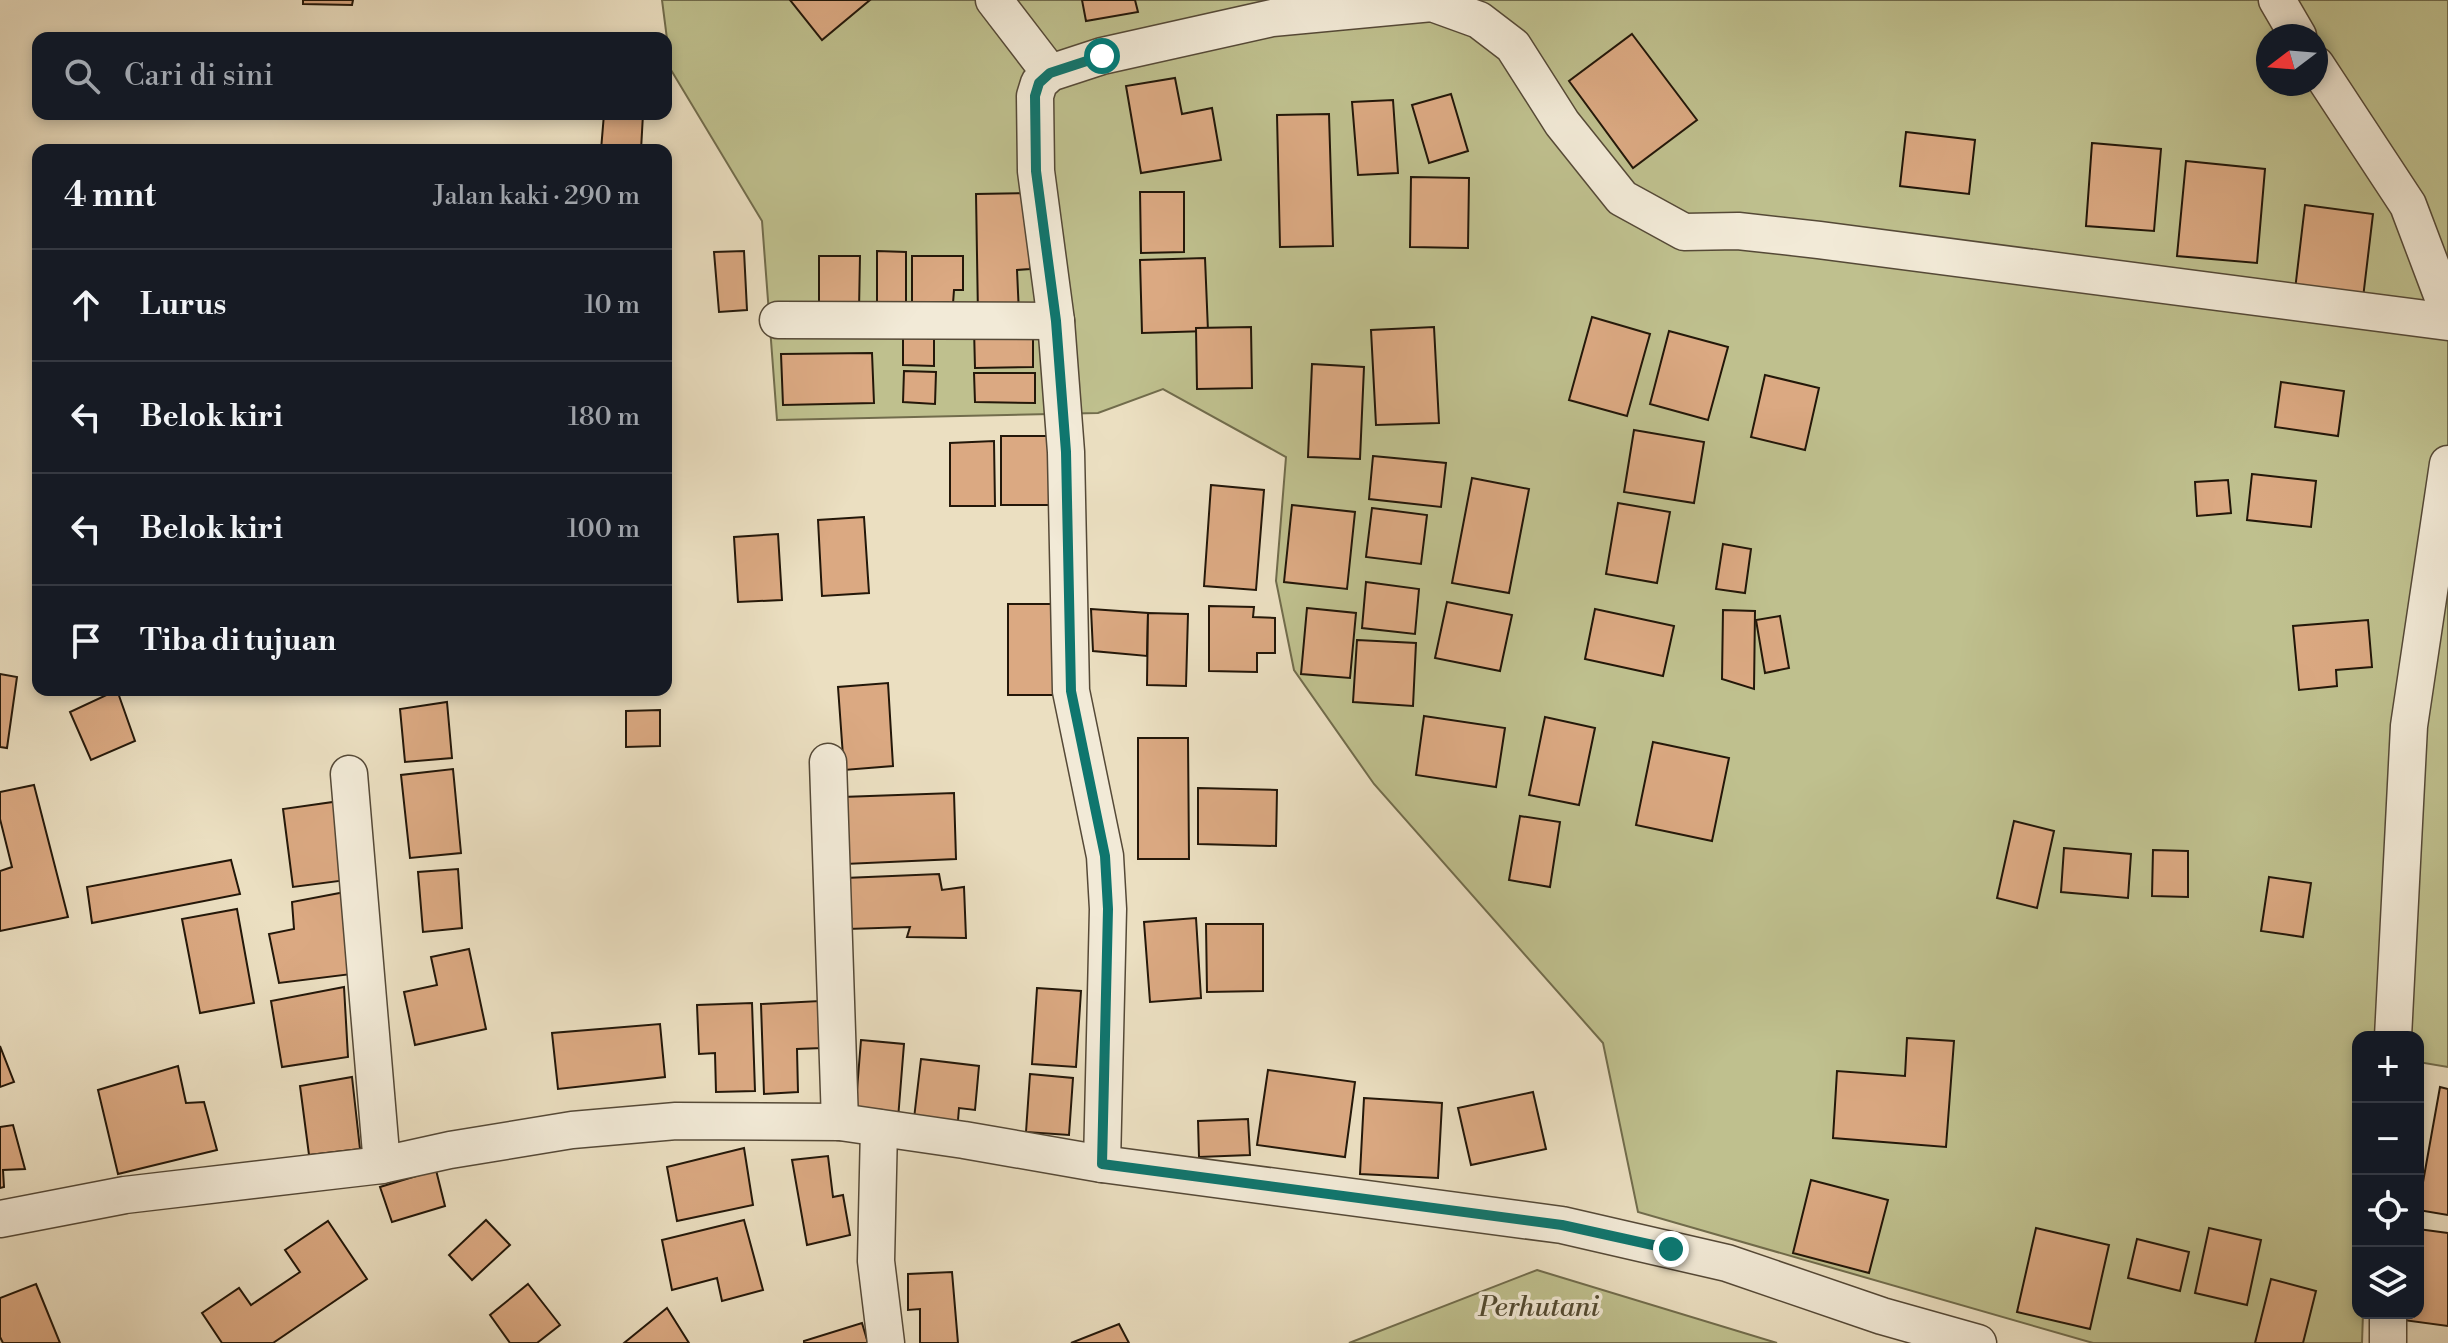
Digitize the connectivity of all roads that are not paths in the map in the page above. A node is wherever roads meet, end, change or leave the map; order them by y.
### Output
1 (994, 0) edge
2 (2277, 0) edge
3 (2291, 24) edge
4 (1050, 73) junction
5 (2328, 83) edge
6 (2448, 311) edge
7 (778, 320) dead end
8 (1056, 321) junction
9 (2448, 322) edge
10 (2448, 464) edge
11 (828, 762) dead end
12 (349, 774) dead end
13 (2393, 1031) edge
14 (840, 1122) junction
15 (879, 1128) junction
16 (1102, 1164) junction
17 (382, 1165) junction
18 (0, 1219) edge
19 (2388, 1319) edge
20 (886, 1343) edge
21 (1978, 1343) edge
22 (2388, 1343) edge

1 - 4 street
2 - 3 street
4 - 8 street
4 - 9 street
5 - 6 street
7 - 8 street
8 - 16 street
10 - 13 street
11 - 14 street
12 - 17 street
14 - 15 street
14 - 17 street
15 - 16 street
15 - 20 street
16 - 21 street
17 - 18 street
19 - 22 street

